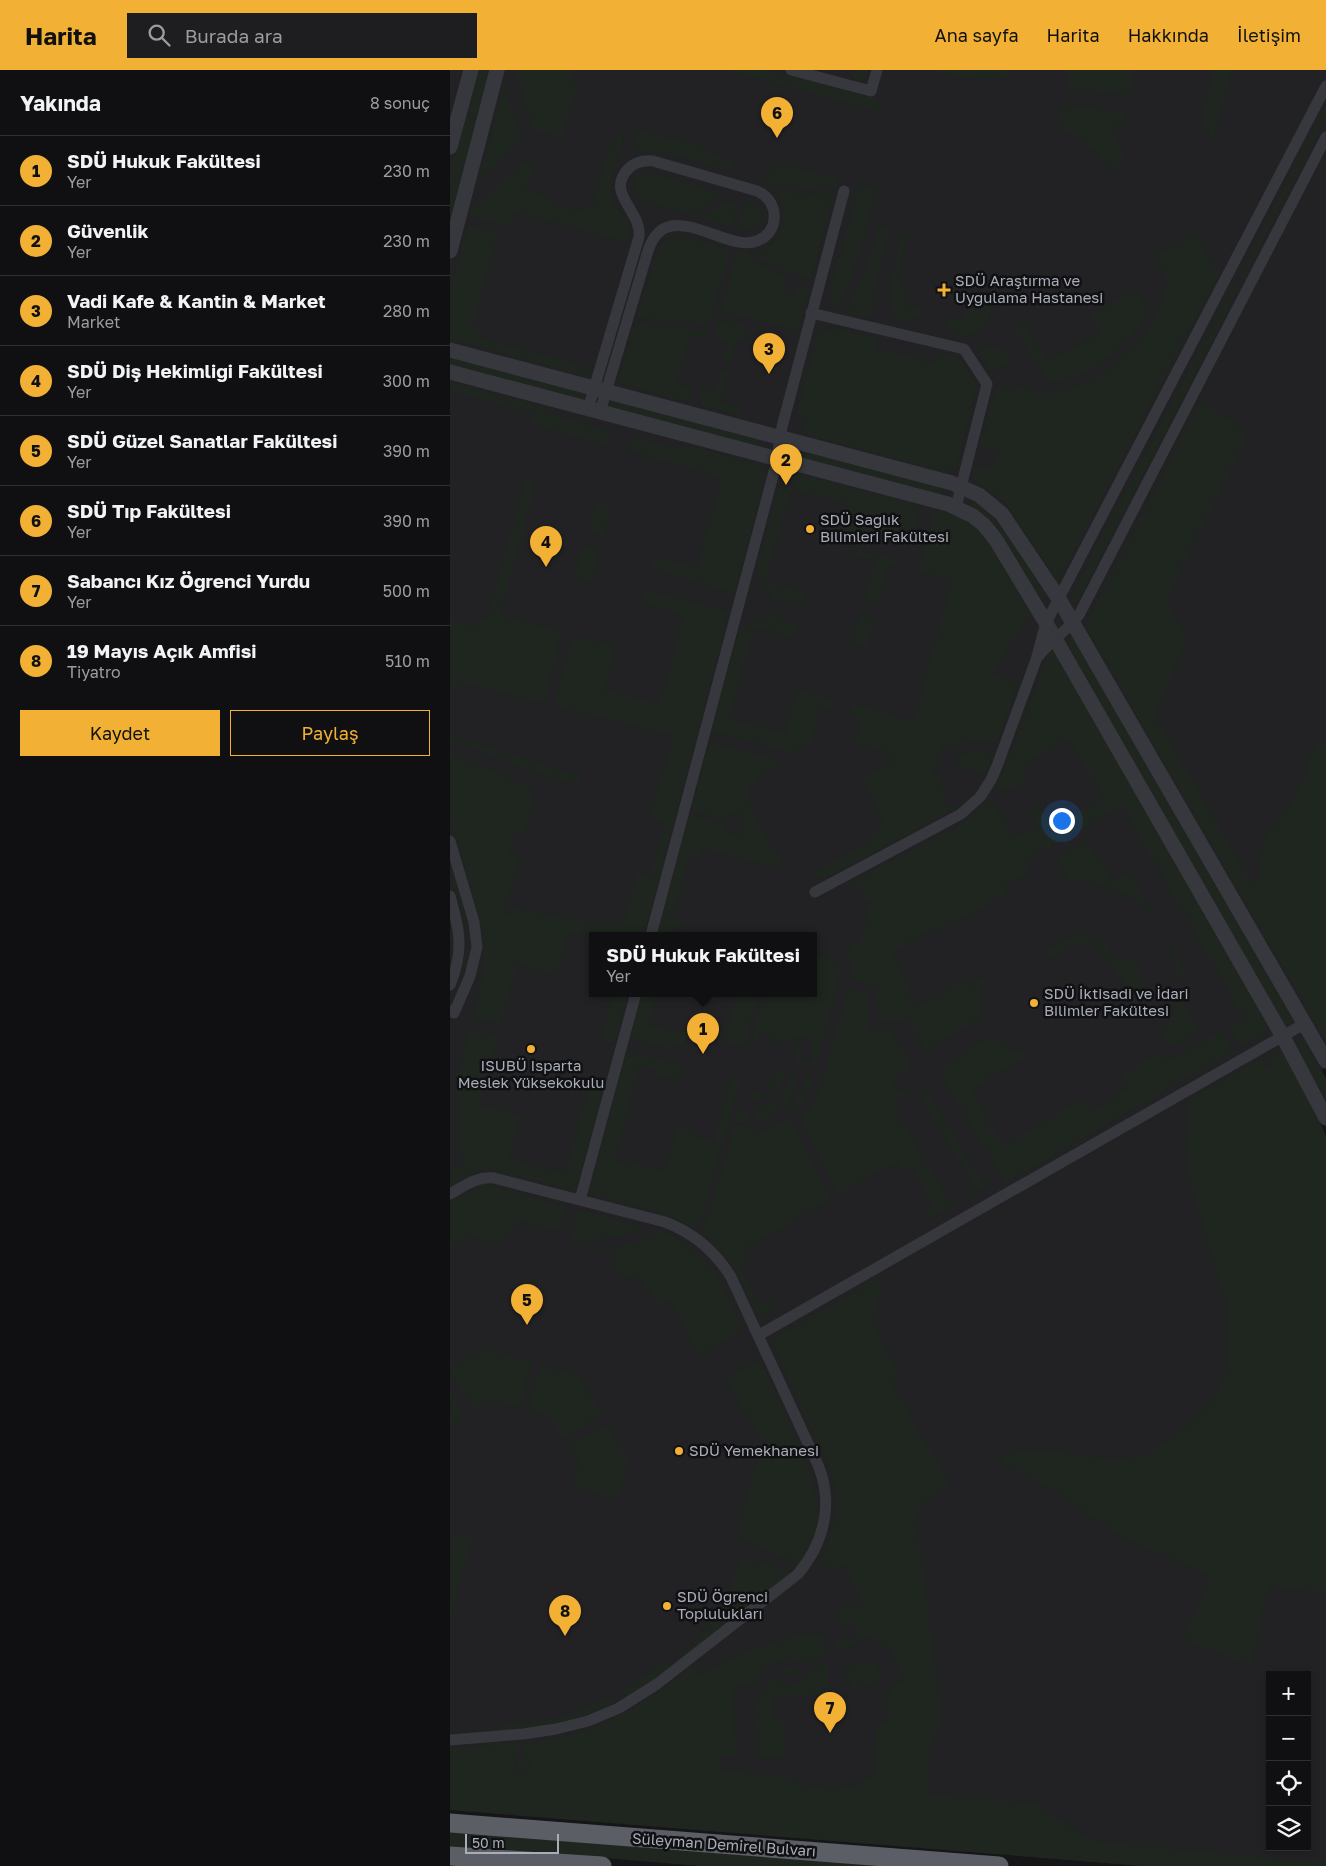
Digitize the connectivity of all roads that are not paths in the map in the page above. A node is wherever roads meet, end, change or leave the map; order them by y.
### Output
1 (471, 70) edge
2 (497, 70) edge
3 (791, 70) edge
4 (876, 70) edge
5 (1326, 86) edge
6 (1326, 137) edge
7 (450, 147) edge
8 (844, 191) dead end
9 (639, 229) junction
10 (659, 233) junction
11 (450, 251) edge
12 (811, 313) junction
13 (450, 350) edge
14 (450, 372) edge
15 (600, 389) junction
16 (594, 410) junction
17 (780, 437) junction
18 (777, 459) junction
19 (962, 486) junction
20 (956, 507) junction
21 (1059, 598) junction
22 (1046, 623) junction
23 (1073, 623) junction
24 (1056, 639) junction
25 (1036, 660) junction
26 (450, 841) edge
27 (815, 892) dead end
28 (450, 896) edge
29 (652, 932) edge
30 (450, 985) edge
31 (635, 997) edge
32 (452, 1012) edge
33 (1304, 1024) junction
34 (1282, 1035) junction
35 (1326, 1061) edge
36 (1326, 1118) edge
37 (450, 1194) edge
38 (580, 1200) junction
39 (759, 1335) junction
40 (450, 1740) edge
41 (450, 1823) edge
42 (450, 1856) edge
43 (602, 1866) edge
44 (998, 1866) edge

1 - 7 street
2 - 11 street
3 - 4 street
5 - 21 street
6 - 23 street
8 - 12 street
9 - 10 street
9 - 10 street
9 - 15 street
10 - 15 street
12 - 17 street
12 - 19 street
13 - 15 street
14 - 16 street
15 - 16 street
15 - 17 street
16 - 18 street
17 - 18 street
17 - 19 street
18 - 20 street
18 - 29 street
19 - 20 street
19 - 21 street
20 - 22 street
21 - 22 street
21 - 23 street
22 - 24 street
22 - 25 street
23 - 24 street
23 - 33 street
24 - 25 street
24 - 34 street
25 - 27 street
26 - 32 street
28 - 30 street
31 - 38 street
33 - 34 street
33 - 35 street
34 - 36 street
34 - 39 street
37 - 38 street
38 - 39 street
39 - 40 street
41 - 44 highway, Süleyman Demirel Bulvarı
42 - 43 highway

